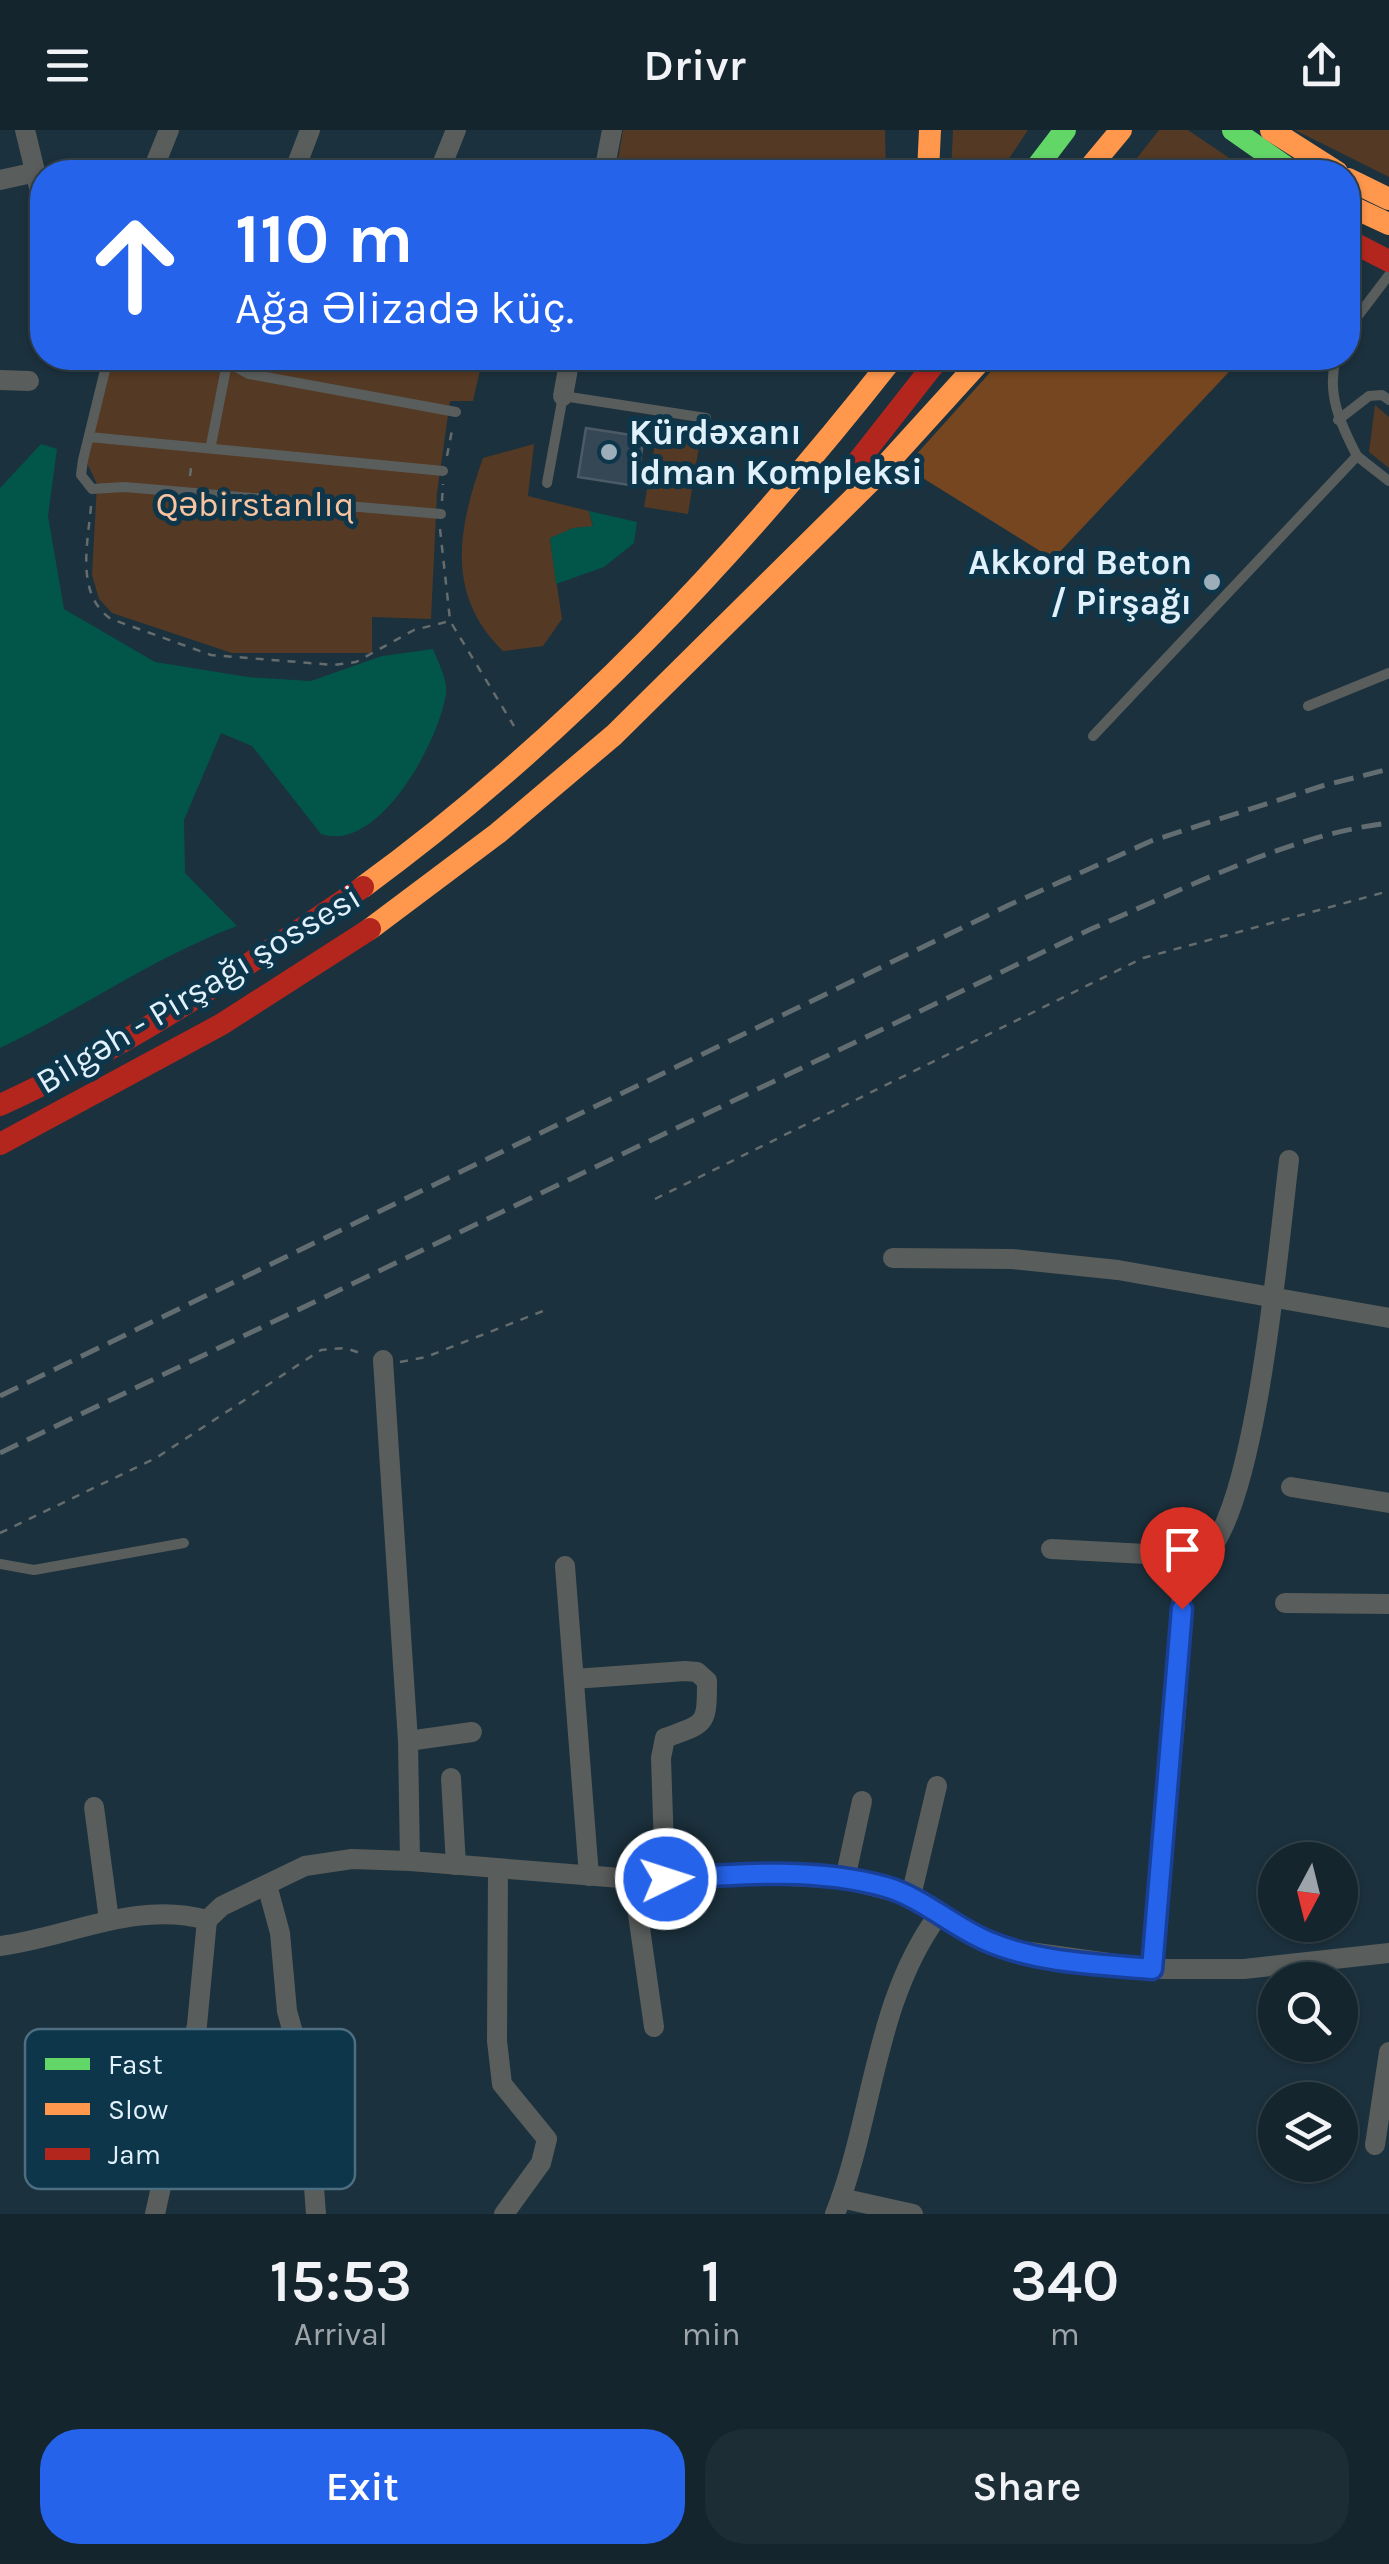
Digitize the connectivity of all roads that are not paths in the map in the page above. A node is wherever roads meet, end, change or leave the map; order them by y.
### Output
1 (25, 130) edge
2 (169, 130) edge
3 (310, 130) edge
4 (456, 130) edge
5 (612, 130) edge
6 (930, 130) edge
7 (1065, 130) edge
8 (1121, 130) edge
9 (1232, 130) edge
10 (1271, 130) edge
11 (33, 160) edge
12 (157, 160) edge
13 (299, 160) edge
14 (445, 160) edge
15 (606, 160) edge
16 (929, 160) edge
17 (1042, 160) edge
18 (1096, 160) edge
19 (1276, 160) edge
20 (1318, 160) edge
21 (30, 173) edge
22 (0, 180) edge
23 (1360, 184) edge
24 (1389, 199) edge
25 (1360, 210) edge
26 (1389, 224) edge
27 (1360, 246) edge
28 (1389, 261) edge
29 (1389, 275) edge
30 (1360, 312) edge
31 (105, 370) edge
32 (223, 370) edge
33 (242, 370) edge
34 (568, 370) edge
35 (860, 370) edge
36 (884, 370) edge
37 (930, 370) edge
38 (972, 370) edge
39 (1335, 370) edge
40 (0, 380) edge
41 (29, 381) dead end
42 (563, 396) junction
43 (1389, 400) edge
44 (456, 412) dead end
45 (706, 418) dead end
46 (1338, 420) junction
47 (89, 437) junction
48 (211, 445) junction
49 (1357, 456) junction
50 (443, 471) dead end
51 (1389, 480) edge
52 (548, 483) dead end
53 (441, 514) dead end
54 (712, 578) junction
55 (742, 610) junction
56 (1389, 674) edge
57 (1308, 706) dead end
58 (1094, 736) dead end
59 (0, 1105) edge
60 (0, 1144) edge
61 (1289, 1160) dead end
62 (893, 1258) dead end
63 (1272, 1298) junction
64 (1389, 1318) edge
65 (383, 1360) road end
66 (1291, 1486) dead end
67 (1389, 1504) edge
68 (184, 1544) dead end
69 (1051, 1548) dead end
70 (1184, 1556) junction
71 (0, 1564) edge
72 (565, 1566) dead end
73 (1285, 1603) dead end
74 (1389, 1604) edge
75 (574, 1679) junction
76 (472, 1732) dead end
77 (408, 1741) junction
78 (451, 1778) dead end
79 (937, 1786) dead end
80 (862, 1801) dead end
81 (94, 1807) dead end
82 (410, 1861) junction
83 (456, 1866) junction
84 (498, 1871) junction
85 (589, 1876) junction
86 (634, 1879) junction
87 (666, 1879) junction
88 (845, 1879) junction
89 (267, 1886) junction
90 (911, 1896) junction
91 (939, 1914) junction
92 (109, 1920) junction
93 (207, 1920) junction
94 (0, 1946) edge
95 (1389, 1954) edge
96 (1152, 1969) junction
97 (654, 2027) dead end
98 (196, 2029) edge
99 (292, 2029) edge
100 (1389, 2052) edge
101 (1375, 2145) dead end
102 (161, 2189) edge
103 (314, 2189) edge
104 (838, 2206) edge
105 (155, 2214) edge
106 (316, 2214) edge
107 (504, 2214) edge
108 (914, 2214) edge

1 - 11 street
2 - 12 street
3 - 13 street
4 - 14 street
5 - 15 street
6 - 16 main road
7 - 17 main road
8 - 18 main road
9 - 19 main road
10 - 20 main road
21 - 22 street
23 - 24 main road
25 - 26 main road
27 - 28 main road
29 - 30 lane
31 - 47 lane
32 - 48 lane
33 - 44 lane
34 - 42 street
35 - 54 main road
36 - 54 main road
37 - 55 main road
38 - 55 main road
39 - 46 lane
40 - 41 street
42 - 45 lane
42 - 52 lane
43 - 46 lane
46 - 49 lane
47 - 48 lane
47 - 53 lane
48 - 50 lane
49 - 51 lane
49 - 58 lane
54 - 59 main road
55 - 60 main road, Bilgəh - Pirşağı şossesi
56 - 57 lane
61 - 63 street
62 - 63 street
63 - 64 street
63 - 70 street
65 - 77 street
66 - 67 street
68 - 71 lane
69 - 70 street
70 - 96 street
72 - 75 street
73 - 74 street
75 - 85 street
75 - 87 street
76 - 77 street
77 - 82 street
78 - 83 street
79 - 90 street
80 - 88 street
81 - 92 street
82 - 83 street
82 - 89 street
83 - 84 street
84 - 85 street
84 - 107 street
85 - 86 street
86 - 87 street
86 - 97 street
87 - 88 street
88 - 90 street
89 - 93 street
89 - 99 street
90 - 91 street
91 - 96 street
91 - 104 street
92 - 93 street
92 - 94 street
93 - 98 street
95 - 96 street
100 - 101 street
102 - 105 street
103 - 106 street
104 - 108 street

